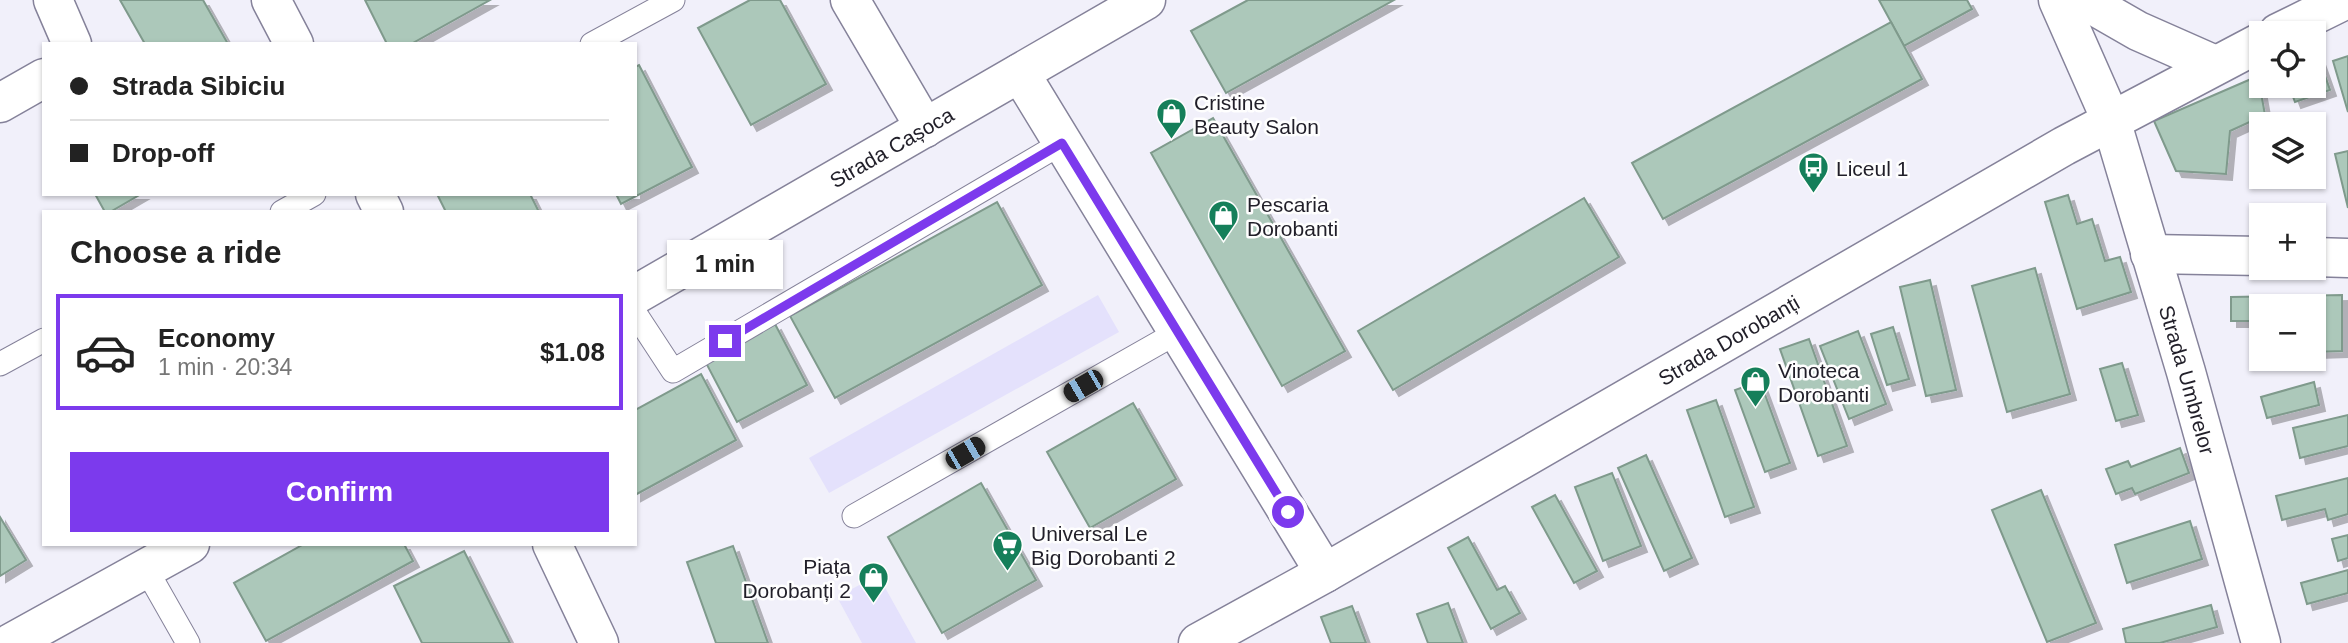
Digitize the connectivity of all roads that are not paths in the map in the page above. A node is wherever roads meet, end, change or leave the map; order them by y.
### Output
1 (53, 0) edge
2 (271, 0) edge
3 (673, 0) edge
4 (850, 0) edge
5 (1146, 0) edge
6 (2058, 0) edge
7 (2084, 0) edge
8 (2345, 0) edge
9 (2302, 21) edge
10 (71, 42) edge
11 (293, 42) edge
12 (596, 42) edge
13 (2249, 48) edge
14 (2215, 65) junction
15 (1020, 73) junction
16 (42, 79) edge
17 (0, 103) edge
18 (2111, 120) junction
19 (925, 128) junction
20 (1062, 143) junction
21 (310, 196) edge
22 (286, 210) edge
23 (2150, 254) junction
24 (2249, 256) edge
25 (2326, 257) edge
26 (2348, 258) edge
27 (637, 294) edge
28 (637, 316) edge
29 (1178, 332) junction
30 (42, 341) edge
31 (0, 364) edge
32 (854, 516) dead end
33 (186, 546) edge
34 (553, 546) edge
35 (146, 569) junction
36 (1325, 573) junction
37 (11, 643) edge
38 (188, 643) edge
39 (599, 643) edge
40 (1198, 643) edge
41 (2261, 643) edge

1 - 10 street
2 - 11 street
3 - 12 lane
4 - 19 street
5 - 15 street, Strada Cașoca
6 - 18 street, Strada Umbrelor
7 - 14 street
8 - 9 street
13 - 14 street, Strada Dorobanți
14 - 18 street, Strada Dorobanți
15 - 19 street, Strada Cașoca
15 - 20 street
16 - 17 street
18 - 23 street, Strada Umbrelor
18 - 36 street, Strada Dorobanți
19 - 27 street, Strada Cașoca
20 - 28 lane
20 - 29 street
21 - 22 lane
23 - 24 street
23 - 41 street, Strada Umbrelor
25 - 26 street
29 - 32 lane
29 - 36 street
30 - 31 lane
33 - 35 street
34 - 39 street
35 - 37 street
35 - 38 lane
36 - 40 street, Strada Dorobanți

